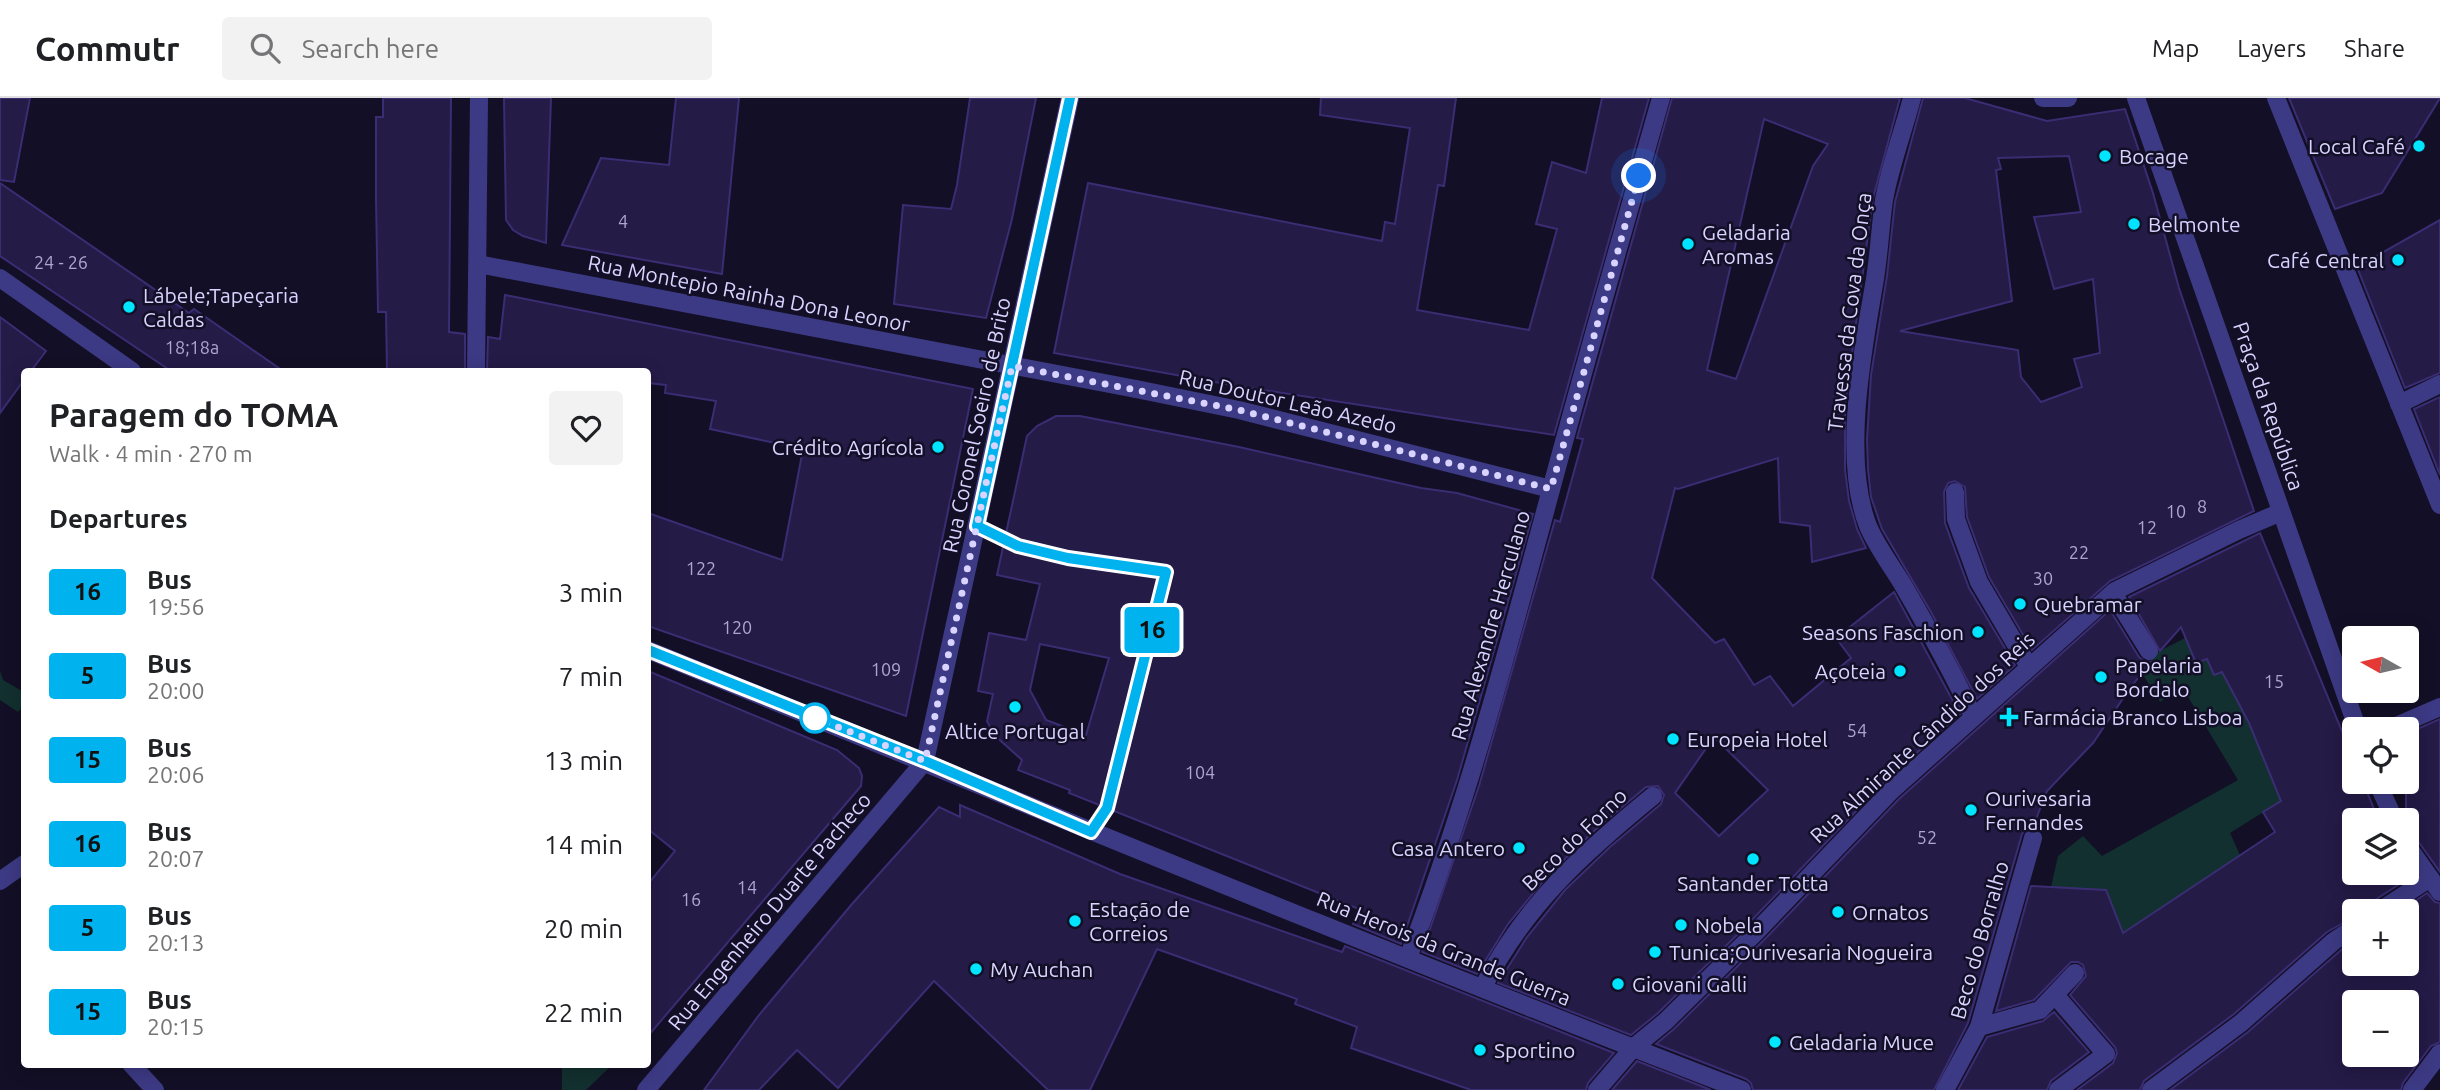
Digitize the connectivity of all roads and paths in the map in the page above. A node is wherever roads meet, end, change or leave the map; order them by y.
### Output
1 (479, 98) edge
2 (1070, 98) edge
3 (1661, 98) edge
4 (1912, 98) edge
5 (2043, 98) edge
6 (2068, 98) edge
7 (2136, 98) edge
8 (2276, 98) edge
9 (478, 264) junction
10 (0, 278) edge
11 (1012, 366) junction
12 (128, 368) edge
13 (476, 368) edge
14 (2440, 384) edge
15 (2399, 404) junction
16 (2434, 473) edge
17 (1551, 489) junction
18 (1955, 492) dead end
19 (2440, 505) edge
20 (2281, 512) junction
21 (2113, 593) junction
22 (651, 651) edge
23 (2149, 651) dead end
24 (2029, 667) junction
25 (2440, 707) edge
26 (1973, 716) junction
27 (2353, 717) edge
28 (2417, 717) edge
29 (925, 761) junction
30 (1653, 796) dead end
31 (2033, 838) dead end
32 (2419, 862) edge
33 (21, 866) edge
34 (0, 881) edge
35 (2435, 885) edge
36 (2405, 899) edge
37 (2342, 936) edge
38 (1408, 958) junction
39 (2075, 974) dead end
40 (1483, 988) junction
41 (2055, 995) junction
42 (1979, 1027) junction
43 (1633, 1048) junction
44 (2440, 1053) edge
45 (135, 1068) edge
46 (155, 1090) edge
47 (646, 1090) edge
48 (1597, 1090) edge
49 (1742, 1090) edge
50 (1945, 1090) edge
51 (2058, 1090) edge
52 (2151, 1090) edge
53 (2412, 1090) edge

1 - 9 street
2 - 11 street, Rua Coronel Soeiro de Brito
3 - 17 street, Rua Alexandre Herculano
4 - 26 street, Travessa da Cova da Onça
5 - 6 street
7 - 20 street, Praça da República
8 - 15 street
9 - 11 street, Rua Montepio Rainha Dona Leonor
9 - 13 street
10 - 12 street
11 - 17 street, Rua Doutor Leão Azedo
11 - 29 street, Rua Coronel Soeiro de Brito
14 - 15 street
15 - 16 street
16 - 19 street
17 - 38 street, Rua Alexandre Herculano
18 - 24 street
20 - 21 street, Rua Almirante Cândido dos Reis
20 - 27 street, Praça da República
21 - 23 street
21 - 24 street, Rua Almirante Cândido dos Reis
22 - 29 street, Rua Herois da Grande Guerra
24 - 26 street, Rua Almirante Cândido dos Reis
25 - 28 street
26 - 43 street, Rua Almirante Cândido dos Reis
29 - 38 street, Rua Herois da Grande Guerra
29 - 47 street, Rua Engenheiro Duarte Pacheco
30 - 40 street, Beco do Forno
31 - 42 street, Beco do Borralho
32 - 35 street
33 - 34 street
35 - 36 street
37 - 52 street
38 - 40 street, Rua Herois da Grande Guerra
39 - 41 street
40 - 43 street, Rua Herois da Grande Guerra
41 - 42 street
41 - 51 street
42 - 50 street, Beco do Borralho
43 - 48 street, Rua Almirante Cândido dos Reis
43 - 49 street, Rua Herois da Grande Guerra
44 - 53 street
45 - 46 street

